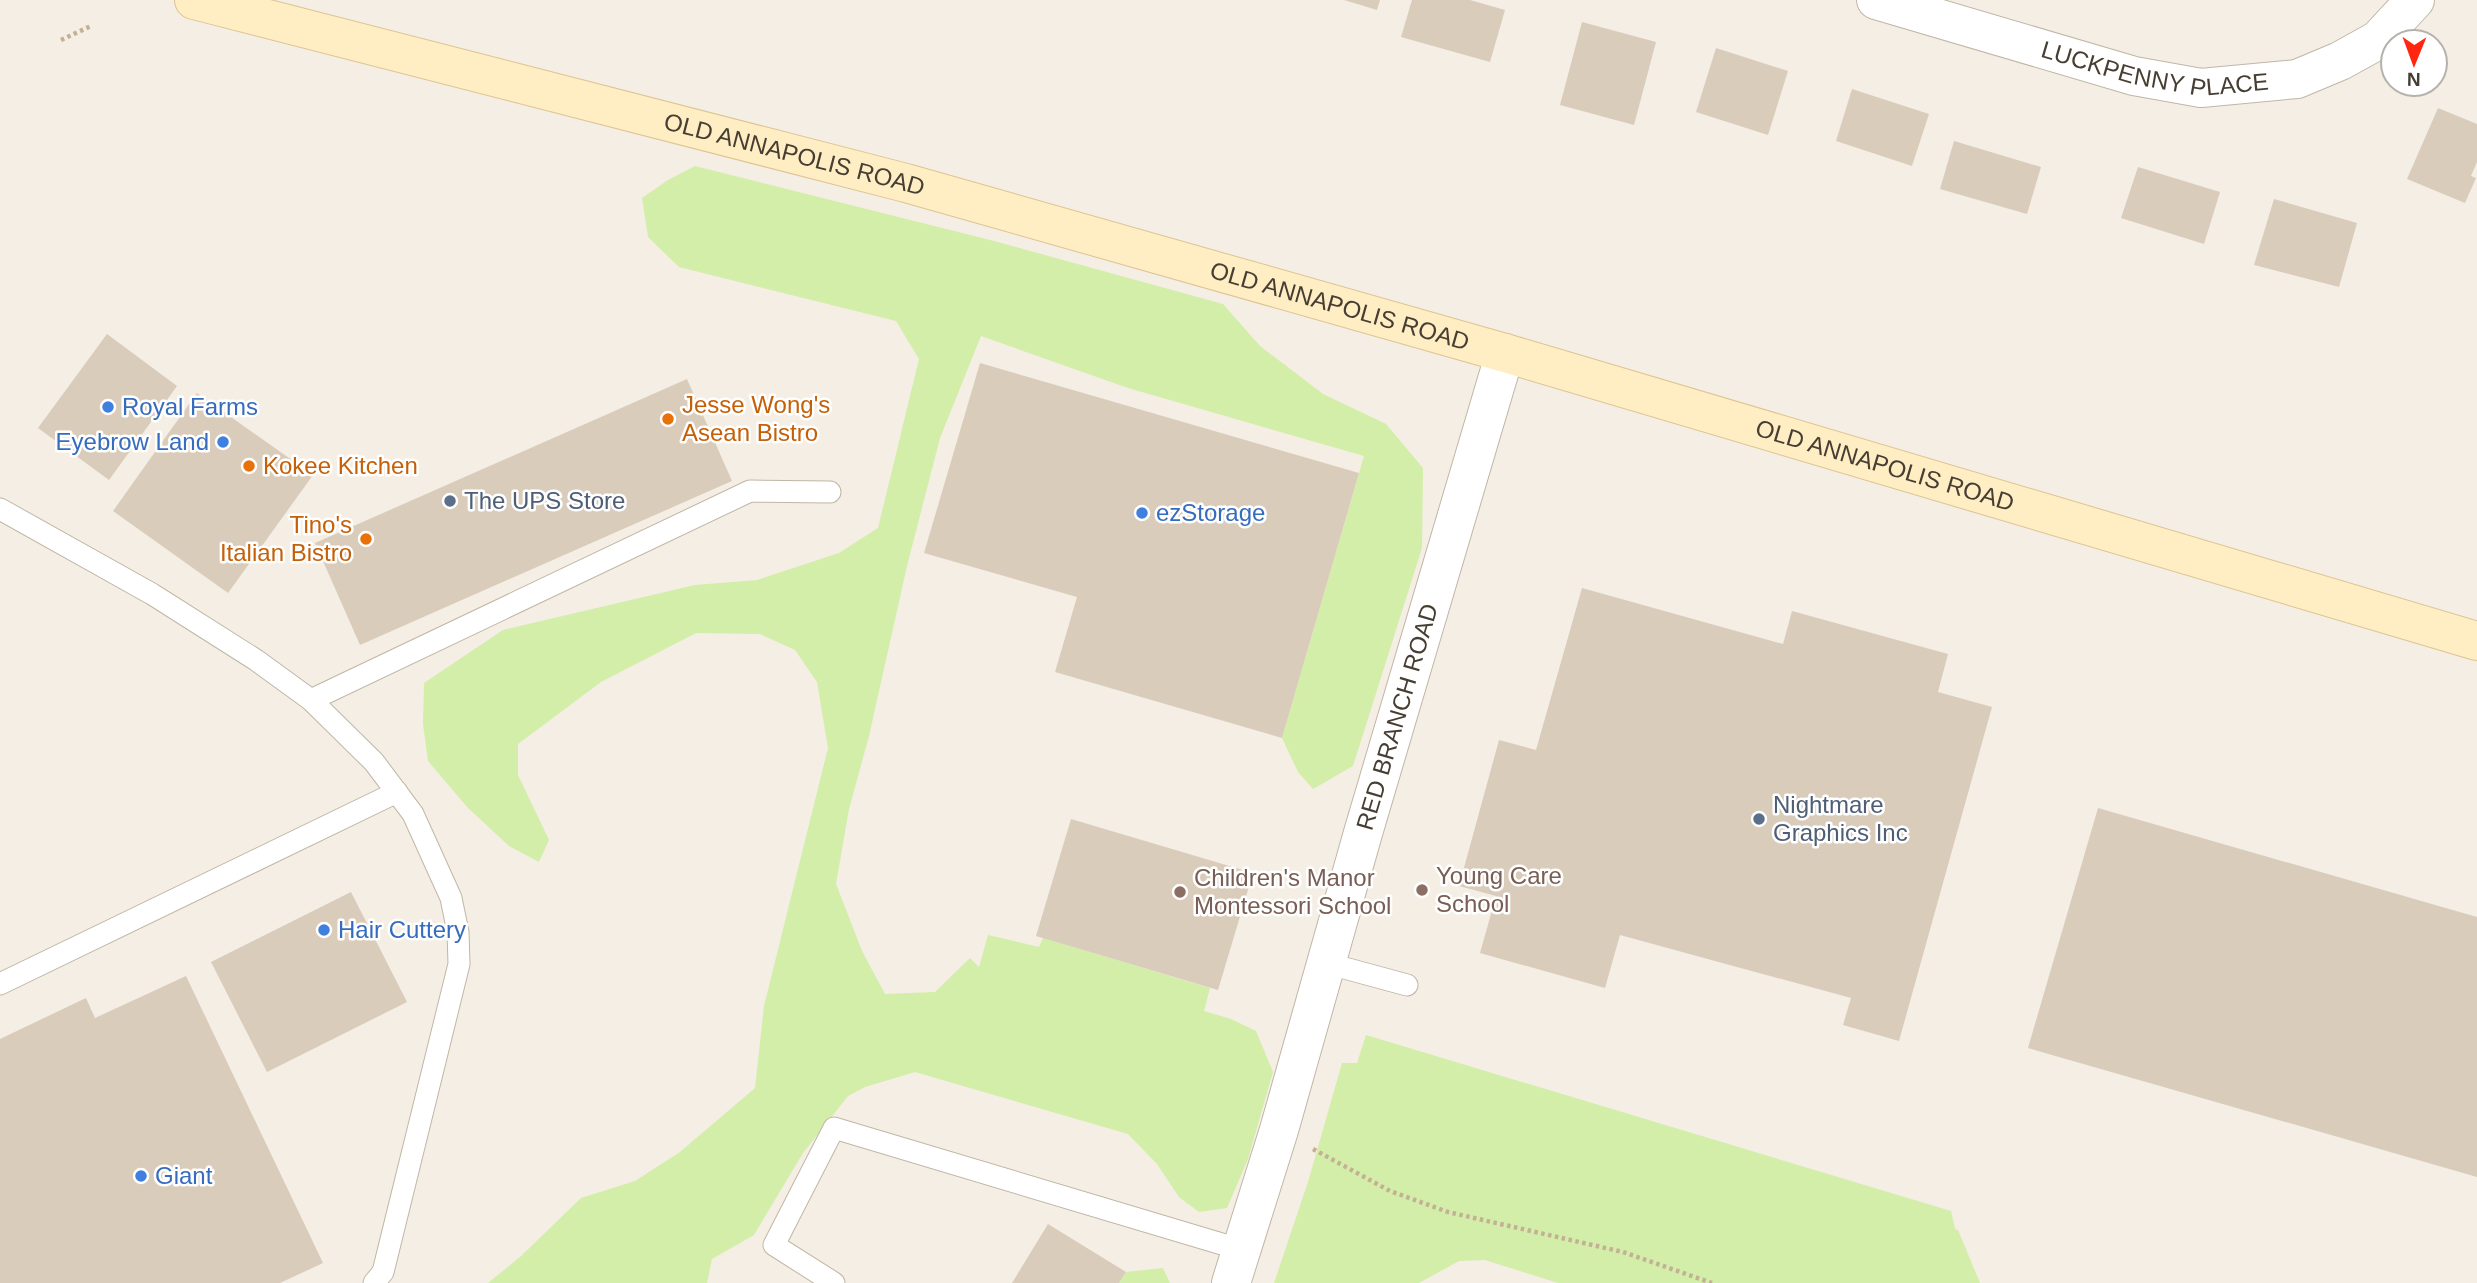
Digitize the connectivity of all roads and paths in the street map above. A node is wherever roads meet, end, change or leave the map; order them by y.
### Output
1 (194, 0) edge
2 (1876, 0) edge
3 (2415, 0) edge
4 (91, 26) dead end
5 (61, 40) dead end
6 (1505, 353) junction
7 (830, 492) dead end
8 (0, 509) edge
9 (2477, 641) edge
10 (311, 700) junction
11 (397, 792) junction
12 (1326, 963) junction
13 (0, 984) edge
14 (1407, 985) dead end
15 (1279, 1130) junction
16 (1237, 1266) edge
17 (374, 1283) edge
18 (834, 1283) edge
19 (1712, 1283) edge

1 - 6 main road, OLD ANNAPOLIS ROAD
2 - 3 street, LUCKPENNY PLACE
4 - 5 path
6 - 9 main road, OLD ANNAPOLIS ROAD
6 - 12 street, RED BRANCH ROAD
7 - 10 lane
8 - 10 lane
10 - 11 lane
11 - 13 lane
11 - 17 lane
12 - 14 lane
12 - 15 street, RED BRANCH ROAD
15 - 16 street, RED BRANCH ROAD
15 - 19 path
16 - 18 lane

